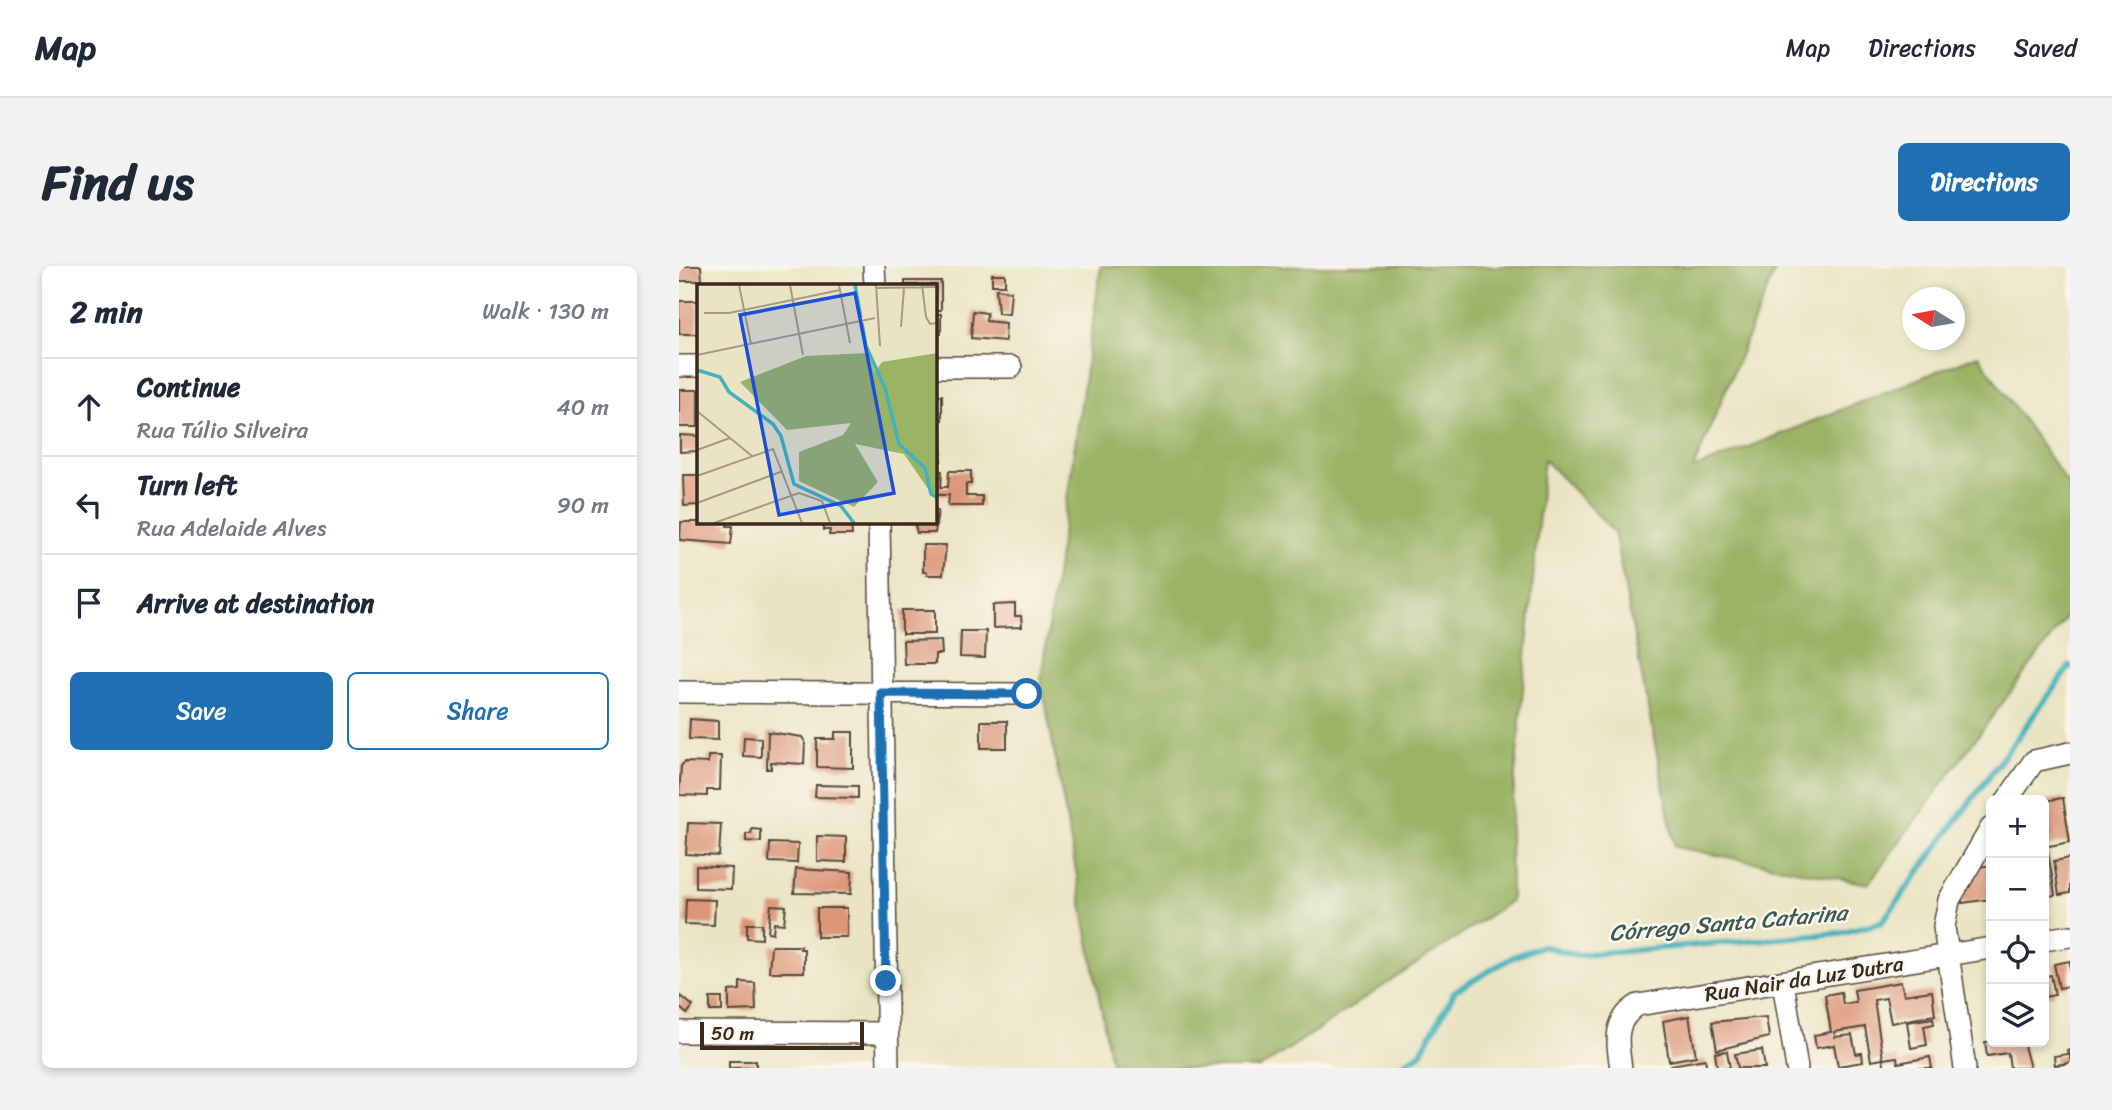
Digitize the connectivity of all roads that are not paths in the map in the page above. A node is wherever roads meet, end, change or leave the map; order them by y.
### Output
1 (679, 366) edge
2 (697, 366) edge
3 (936, 367) edge
4 (1011, 367) dead end
5 (879, 523) edge
6 (679, 692) edge
7 (881, 693) junction
8 (1027, 694) dead end
9 (2070, 753) edge
10 (2010, 795) edge
11 (1986, 837) edge
12 (2070, 936) edge
13 (2049, 939) edge
14 (1986, 949) edge
15 (1947, 956) junction
16 (1783, 982) junction
17 (679, 1032) edge
18 (887, 1033) junction
19 (888, 1068) edge
20 (1621, 1068) edge
21 (1797, 1068) edge
22 (1965, 1068) edge

1 - 2 street
3 - 4 street
5 - 7 street
6 - 7 street
7 - 8 street
7 - 18 street
9 - 10 street
11 - 15 street
12 - 13 street
14 - 15 street, Rua Nair da Luz Dutra
15 - 16 street, Rua Nair da Luz Dutra
15 - 22 street
16 - 20 street, Rua Nair da Luz Dutra
16 - 21 street
17 - 18 street
18 - 19 street

